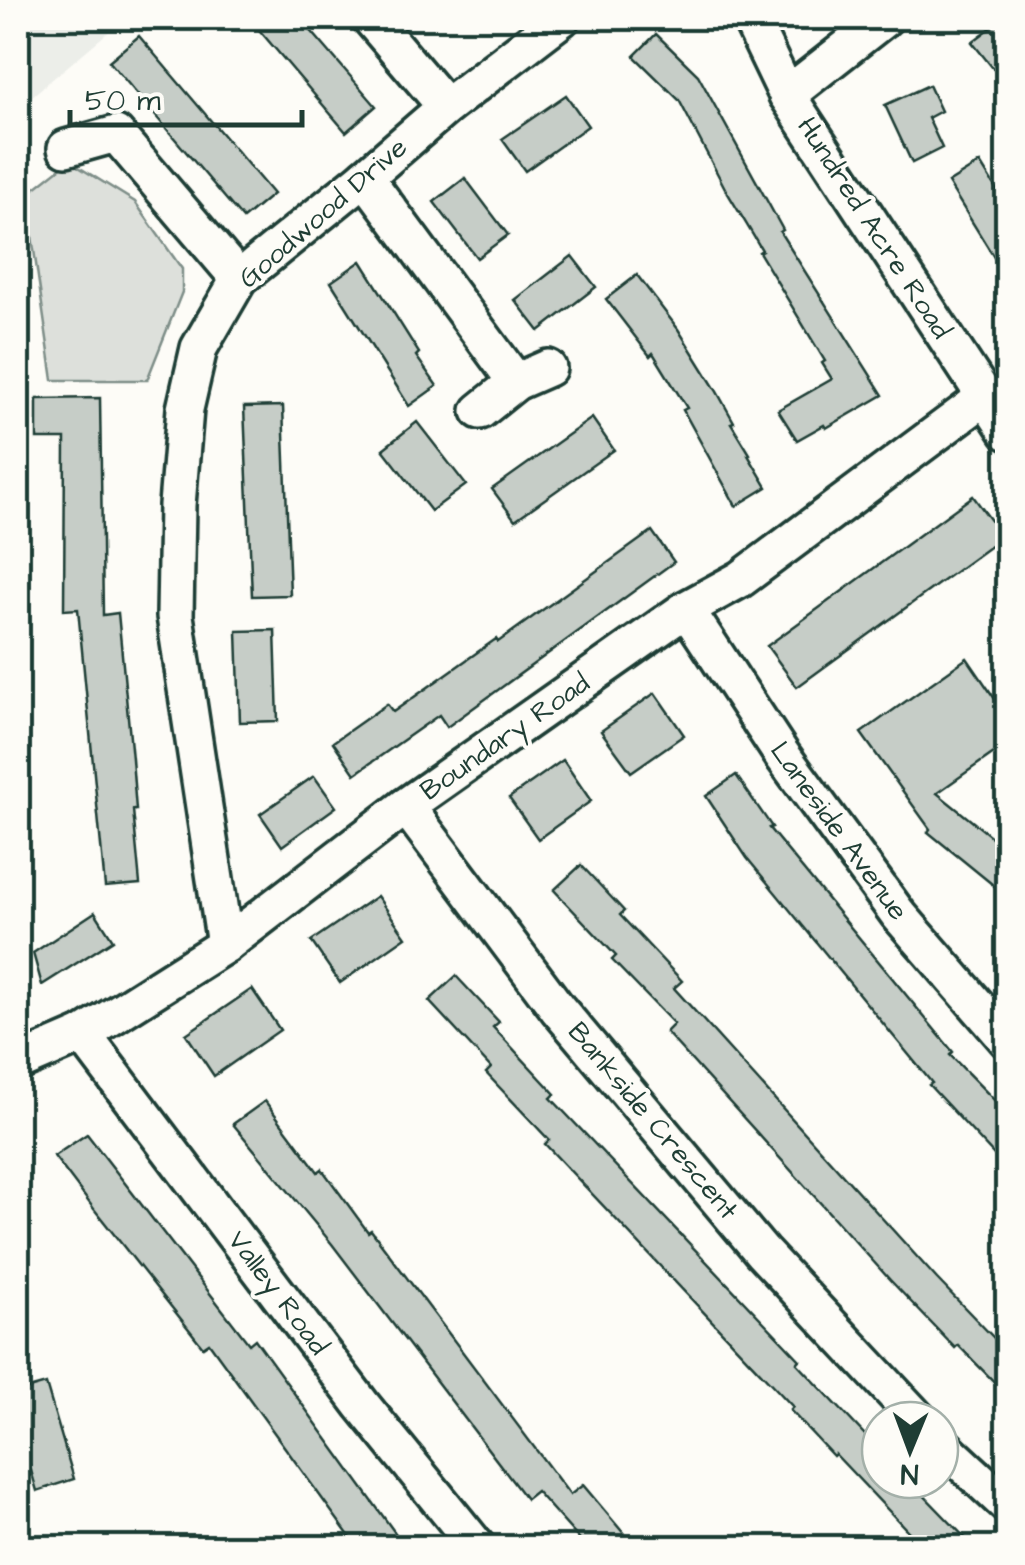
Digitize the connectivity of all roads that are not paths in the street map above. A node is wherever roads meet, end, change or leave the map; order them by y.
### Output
1 (370, 18) edge
2 (562, 18) edge
3 (750, 18) edge
4 (884, 18) edge
5 (786, 95) junction
6 (446, 106) junction
7 (66, 148) dead end
8 (365, 178) junction
9 (239, 279) junction
10 (985, 398) junction
11 (480, 412) dead end
12 (1008, 432) edge
13 (686, 609) junction
14 (406, 806) junction
15 (225, 945) junction
16 (83, 1035) junction
17 (1008, 1041) edge
18 (18, 1063) edge
19 (899, 1400) edge
20 (960, 1462) edge
21 (1008, 1506) edge
22 (478, 1548) edge

1 - 6 street
2 - 6 street, Goodwood Drive
3 - 5 street, Hundred Acre Road
4 - 5 street
5 - 10 street, Hundred Acre Road
6 - 8 street, Goodwood Drive
7 - 9 street
8 - 9 street, Goodwood Drive
8 - 11 street
9 - 15 street, Goodwood Drive
10 - 12 street, Hundred Acre Road
10 - 13 street, Boundary Road
13 - 14 street, Boundary Road
13 - 17 street, Laneside Avenue
14 - 15 street, Boundary Road
14 - 19 street, Bankside Crescent
15 - 16 street, Boundary Road
16 - 18 street, Boundary Road
16 - 22 street, Valley Road
20 - 21 street

